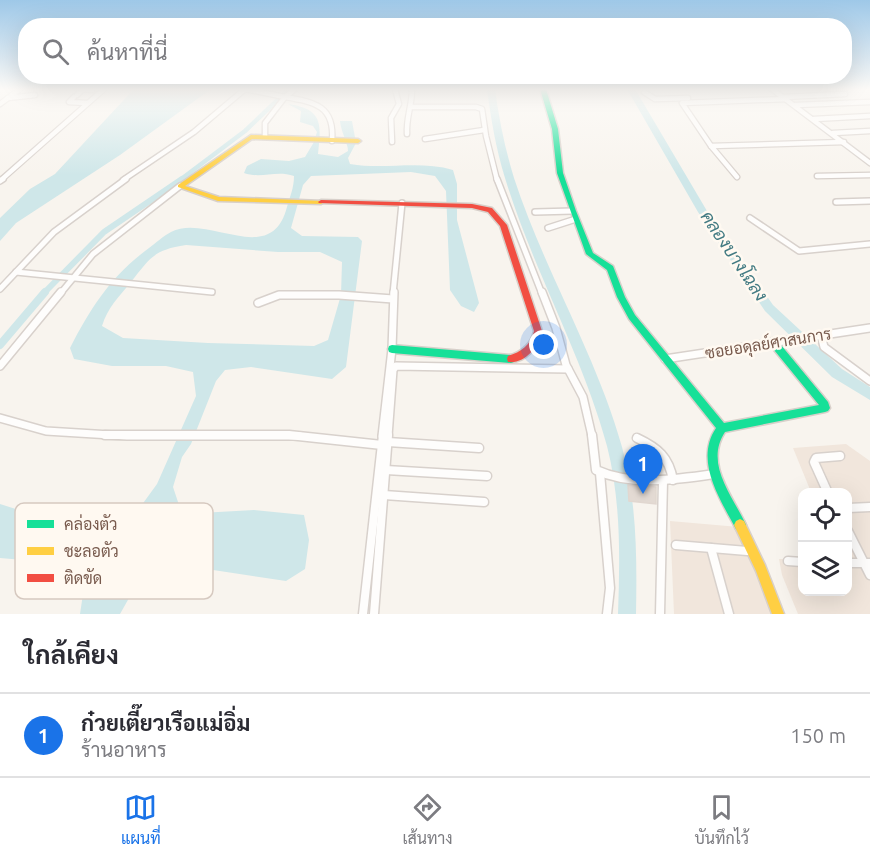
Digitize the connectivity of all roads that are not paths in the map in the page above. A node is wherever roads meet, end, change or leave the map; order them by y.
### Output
1 (71, 118) edge
2 (211, 118) edge
3 (269, 118) edge
4 (332, 118) edge
5 (391, 118) edge
6 (407, 118) edge
7 (482, 118) edge
8 (552, 118) edge
9 (692, 118) edge
10 (839, 118) edge
11 (813, 119) joint
12 (484, 130) junction
13 (870, 131) edge
14 (833, 133) junction
15 (407, 134) dead end
16 (265, 136) junction
17 (425, 139) dead end
18 (327, 141) junction
19 (358, 141) dead end
20 (392, 142) dead end
21 (844, 142) junction
22 (711, 146) junction
23 (870, 163) edge
24 (870, 175) edge
25 (817, 176) dead end
26 (737, 177) dead end
27 (0, 181) edge
28 (180, 186) junction
29 (870, 201) edge
30 (836, 202) dead end
31 (402, 203) junction
32 (535, 212) dead end
33 (574, 215) junction
34 (750, 218) dead end
35 (548, 228) dead end
36 (870, 244) edge
37 (16, 272) junction
38 (73, 277) junction
39 (0, 289) edge
40 (212, 292) dead end
41 (393, 299) junction
42 (258, 303) dead end
43 (870, 328) edge
44 (820, 335) junction
45 (775, 342) junction
46 (392, 349) junction
47 (665, 359) junction
48 (0, 366) edge
49 (568, 369) junction
50 (870, 381) edge
51 (0, 418) edge
52 (722, 428) junction
53 (637, 438) dead end
54 (385, 444) junction
55 (479, 448) dead end
56 (840, 456) dead end
57 (386, 470) junction
58 (604, 474) junction
59 (715, 474) junction
60 (488, 476) dead end
61 (668, 480) junction
62 (826, 488) edge
63 (384, 495) junction
64 (484, 502) dead end
65 (870, 507) edge
66 (852, 508) edge
67 (852, 538) edge
68 (676, 545) dead end
69 (711, 548) junction
70 (747, 551) dead end
71 (788, 561) dead end
72 (798, 562) edge
73 (867, 563) edge
74 (870, 575) edge
75 (363, 614) edge
76 (374, 614) edge
77 (607, 614) edge
78 (660, 614) edge
79 (729, 614) edge
80 (778, 614) edge

1 - 27 street
2 - 37 street
3 - 16 street
4 - 18 street
5 - 20 street
6 - 15 street
7 - 12 street
8 - 33 street
9 - 22 street
10 - 11 street
11 - 14 street
12 - 17 street
12 - 49 street
13 - 14 street
14 - 21 street
16 - 18 street
16 - 28 street
18 - 19 street
21 - 22 street
21 - 23 street
22 - 26 street
24 - 25 street
28 - 31 street
28 - 38 street
29 - 30 street
31 - 41 street
31 - 46 street
32 - 33 street
33 - 35 street
33 - 47 street
34 - 36 street
37 - 38 street
37 - 39 street
38 - 40 street
38 - 48 street
41 - 42 street
41 - 46 street
43 - 44 street, ซอยอดุลย์ศาสนการ
44 - 45 street, ซอยอดุลย์ศาสนการ
44 - 50 street
45 - 47 street, ซอยอดุลย์ศาสนการ
45 - 52 street
46 - 54 street
47 - 52 street
49 - 54 street
49 - 58 street
51 - 54 street
52 - 59 street
53 - 61 street
54 - 55 street
54 - 57 street
54 - 75 street
56 - 62 street
57 - 60 street
57 - 63 street
58 - 61 street
58 - 77 street
59 - 61 street
59 - 80 street
61 - 78 street
63 - 64 street
63 - 76 street
65 - 66 street
67 - 73 street
68 - 69 street
69 - 70 street
69 - 79 street
71 - 72 street
73 - 74 street

